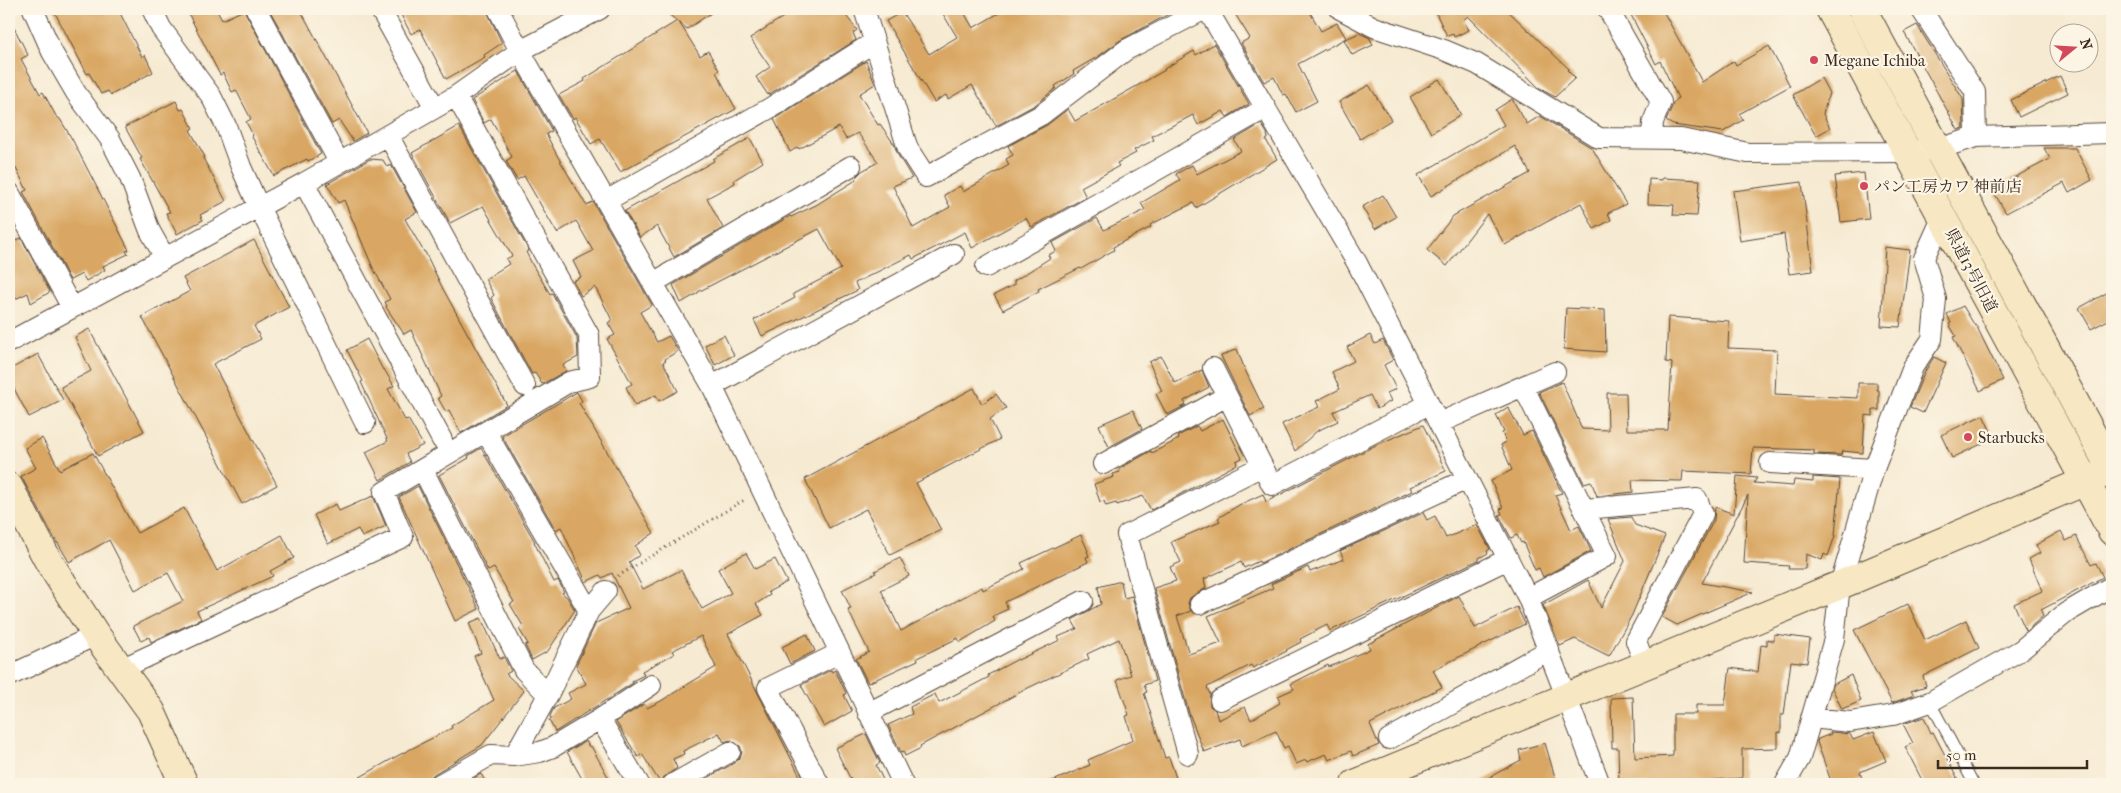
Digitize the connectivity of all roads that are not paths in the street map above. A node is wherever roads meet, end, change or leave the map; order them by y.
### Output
1 (33, 9) edge
2 (152, 9) edge
3 (256, 9) edge
4 (380, 9) edge
5 (498, 9) edge
6 (600, 9) edge
7 (864, 9) edge
8 (1206, 9) edge
9 (1340, 9) edge
10 (1608, 9) edge
11 (1830, 9) edge
12 (1862, 9) edge
13 (1921, 9) edge
14 (874, 42) junction
15 (520, 51) junction
16 (456, 96) junction
17 (435, 108) junction
18 (1266, 108) junction
19 (2112, 134) edge
20 (388, 135) junction
21 (1652, 138) junction
22 (1976, 138) junction
23 (1938, 150) junction
24 (1907, 152) junction
25 (339, 162) junction
26 (851, 166) dead end
27 (304, 183) junction
28 (9, 192) edge
29 (606, 201) junction
30 (259, 207) junction
31 (1943, 216) junction
32 (954, 254) dead end
33 (165, 258) junction
34 (986, 267) dead end
35 (653, 283) junction
36 (72, 308) junction
37 (9, 342) edge
38 (1213, 368) dead end
39 (1555, 372) dead end
40 (525, 386) dead end
41 (712, 386) junction
42 (1523, 386) junction
43 (1227, 396) junction
44 (1429, 404) junction
45 (365, 423) dead end
46 (1439, 423) junction
47 (486, 432) junction
48 (442, 440) dead end
49 (1770, 463) dead end
50 (1103, 464) dead end
51 (1262, 466) junction
52 (1874, 469) junction
53 (423, 470) junction
54 (2112, 470) edge
55 (1467, 479) junction
56 (2086, 482) junction
57 (9, 487) edge
58 (1585, 510) junction
59 (2112, 531) edge
60 (1508, 559) junction
61 (1840, 585) junction
62 (2112, 586) edge
63 (606, 591) road end
64 (1528, 598) junction
65 (1083, 601) dead end
66 (1200, 604) dead end
67 (589, 611) junction
68 (96, 635) junction
69 (1549, 650) junction
70 (839, 653) junction
71 (1645, 665) junction
72 (121, 669) junction
73 (9, 676) edge
74 (651, 685) dead end
75 (548, 695) junction
76 (1567, 697) junction
77 (1220, 700) dead end
78 (1930, 702) junction
79 (868, 713) junction
80 (1812, 718) junction
81 (600, 719) junction
82 (1390, 739) dead end
83 (730, 752) dead end
84 (1188, 754) dead end
85 (514, 756) junction
86 (184, 784) edge
87 (440, 784) edge
88 (639, 784) edge
89 (673, 784) edge
90 (819, 784) edge
91 (903, 784) edge
92 (1355, 784) edge
93 (1600, 784) edge
94 (1785, 784) edge
95 (1974, 784) edge

1 - 33 street
2 - 30 street
3 - 25 street
4 - 17 street
5 - 15 street
6 - 15 street
7 - 14 street
8 - 14 street
8 - 18 street
9 - 21 street
10 - 21 street
11 - 24 street, 県道13号旧道
12 - 23 street, 県道13号旧道
13 - 22 street
14 - 29 street
15 - 16 street
15 - 29 street
16 - 17 street
16 - 47 street
17 - 20 street
18 - 34 street
18 - 44 street
19 - 22 street
20 - 25 street
20 - 40 street
21 - 24 street
22 - 23 street
23 - 24 street
23 - 54 street, 県道13号旧道
24 - 31 street, 県道13号旧道
25 - 27 street
26 - 35 street
27 - 30 street
27 - 48 street
28 - 36 street
29 - 35 street
30 - 33 street
30 - 45 street
31 - 52 street
31 - 56 street, 県道13号旧道
32 - 41 street
33 - 36 street
35 - 41 street
36 - 37 street
38 - 43 street
39 - 42 street
41 - 70 street
42 - 46 street
42 - 58 street
43 - 50 street
43 - 51 street
44 - 46 street
44 - 51 street
46 - 55 street
47 - 53 street
47 - 67 street
49 - 52 street
51 - 84 street
52 - 61 street
53 - 72 street
53 - 75 street
54 - 56 street
55 - 60 street
55 - 66 street
56 - 59 street, 県道13号旧道
56 - 61 street
57 - 68 street
58 - 64 street
58 - 71 street
60 - 64 street
60 - 77 street
61 - 71 street
61 - 80 street
62 - 78 street
63 - 67 street
64 - 69 street
65 - 79 street
67 - 75 street
68 - 72 street
68 - 73 street
69 - 76 street
69 - 82 street
70 - 79 street
70 - 90 street
71 - 76 street
72 - 86 street
74 - 81 street
75 - 85 street
76 - 92 street
76 - 93 street
78 - 80 street
78 - 95 lane
79 - 91 street
80 - 94 street
81 - 85 street
81 - 88 street
83 - 89 street
85 - 87 street

